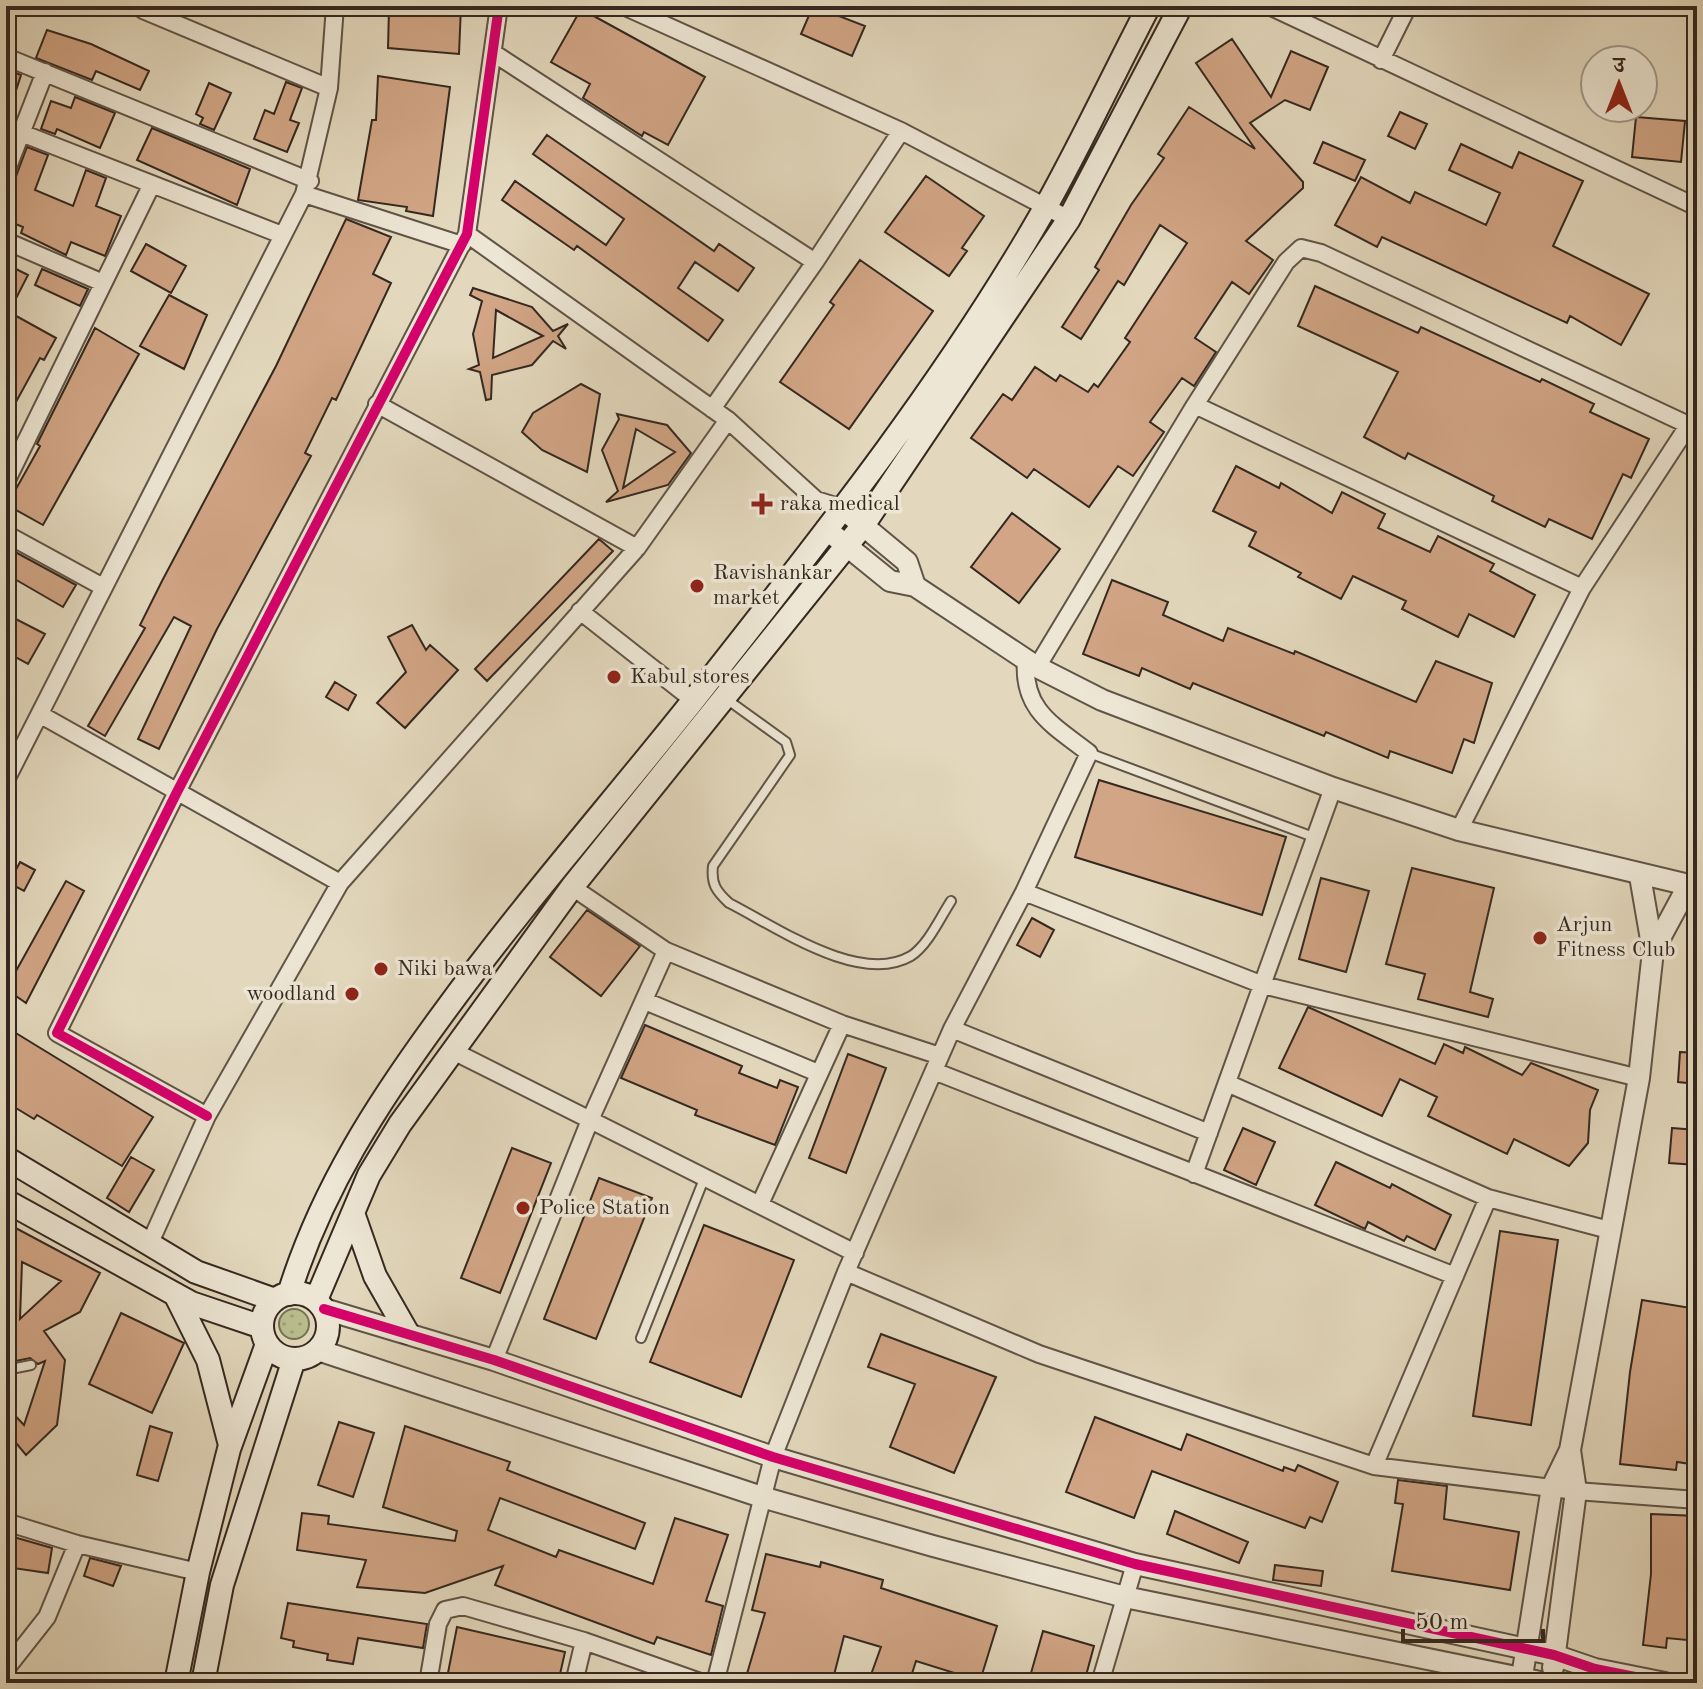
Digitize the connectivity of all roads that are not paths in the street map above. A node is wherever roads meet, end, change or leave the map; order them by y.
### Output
1 (335, 6) edge
2 (499, 6) edge
3 (623, 6) edge
4 (1149, 6) edge
5 (1181, 6) edge
6 (1269, 6) edge
7 (1408, 6) edge
8 (143, 10) dead end
9 (495, 54) junction
10 (6, 57) edge
11 (1381, 60) junction
12 (45, 72) junction
13 (329, 88) junction
14 (14, 130) edge
15 (901, 131) junction
16 (6, 172) edge
17 (152, 184) junction
18 (307, 187) junction
19 (1697, 207) edge
20 (1045, 208) junction
21 (1069, 219) junction
22 (282, 235) junction
23 (465, 240) junction
24 (6, 241) edge
25 (815, 262) junction
26 (103, 283) junction
27 (377, 404) junction
28 (1195, 405) junction
29 (712, 409) junction
30 (728, 420) junction
31 (1693, 428) edge
32 (6, 482) edge
33 (816, 500) junction
34 (842, 508) junction
35 (864, 524) junction
36 (826, 529) junction
37 (6, 534) edge
38 (846, 547) junction
39 (637, 548) junction
40 (915, 586) junction
41 (103, 587) junction
42 (1582, 588) junction
43 (580, 611) junction
44 (1032, 664) junction
45 (724, 698) junction
46 (693, 700) junction
47 (41, 715) junction
48 (1089, 753) junction
49 (6, 780) edge
50 (1333, 788) junction
51 (177, 792) junction
52 (1459, 830) junction
53 (1316, 838) junction
54 (1640, 876) junction
55 (340, 883) junction
56 (1693, 886) edge
57 (572, 887) junction
58 (1024, 892) junction
59 (951, 901) dead end
60 (666, 951) junction
61 (1653, 951) junction
62 (1263, 985) junction
63 (645, 1001) junction
64 (842, 1024) junction
65 (952, 1029) junction
66 (451, 1050) junction
67 (937, 1063) junction
68 (818, 1073) junction
69 (1639, 1078) junction
70 (1227, 1083) junction
71 (207, 1116) junction
72 (590, 1120) junction
73 (1209, 1133) junction
74 (6, 1158) edge
75 (1194, 1174) junction
76 (704, 1179) junction
77 (1488, 1198) junction
78 (6, 1201) edge
79 (760, 1204) junction
80 (353, 1213) junction
81 (1609, 1230) junction
82 (149, 1245) junction
83 (855, 1253) junction
84 (846, 1272) junction
85 (1455, 1276) junction
86 (175, 1294) junction
87 (282, 1297) junction
88 (320, 1305) junction
89 (407, 1332) junction
90 (265, 1336) junction
91 (641, 1338) dead end
92 (318, 1350) junction
93 (294, 1359) junction
94 (494, 1360) junction
95 (31, 1365) dead end
96 (6, 1370) edge
97 (230, 1447) junction
98 (1570, 1450) junction
99 (773, 1457) junction
100 (1374, 1466) junction
101 (1552, 1487) junction
102 (1576, 1491) junction
103 (762, 1497) junction
104 (1697, 1500) edge
105 (6, 1522) edge
106 (77, 1544) junction
107 (1135, 1564) junction
108 (198, 1572) junction
109 (1125, 1597) junction
110 (584, 1641) junction
111 (1524, 1648) junction
112 (1554, 1655) junction
113 (6, 1669) edge
114 (1521, 1682) edge
115 (176, 1683) edge
116 (203, 1683) edge
117 (428, 1683) edge
118 (574, 1683) edge
119 (703, 1683) edge
120 (715, 1683) edge
121 (1100, 1683) edge
122 (1545, 1683) edge
123 (1552, 1683) edge
124 (1665, 1683) edge

1 - 13 street
2 - 9 street
3 - 15 street
4 - 20 main road
5 - 21 main road
6 - 11 street
7 - 11 street
8 - 13 street
9 - 23 street
9 - 25 street
10 - 12 street
11 - 19 street
12 - 14 street
12 - 18 street
13 - 18 street
14 - 16 street
14 - 17 street
15 - 20 street
15 - 25 street
17 - 22 street
17 - 26 street
18 - 22 street
18 - 23 street
20 - 21 street
20 - 34 main road
21 - 35 main road
22 - 41 street
23 - 27 street
23 - 29 street
24 - 26 street
25 - 29 street
26 - 32 street
27 - 39 street
27 - 51 street
28 - 31 street
28 - 42 street
28 - 44 street
29 - 30 street
30 - 33 street
30 - 39 street
31 - 42 street
33 - 34 street
33 - 36 street
34 - 35 street
34 - 36 main road
35 - 38 main road
35 - 40 street
36 - 38 street
36 - 46 main road
37 - 41 street
38 - 40 street
38 - 45 main road
39 - 43 street
40 - 44 street
41 - 47 street
42 - 52 street
43 - 46 street
43 - 55 street
44 - 48 street
44 - 50 street
45 - 57 main road
45 - 59 lane
46 - 87 main road
47 - 49 street
47 - 51 street
48 - 53 lane
48 - 58 street
50 - 52 street
50 - 53 street
51 - 55 street
51 - 71 street
52 - 54 street
53 - 62 street
54 - 56 street
54 - 61 street
55 - 71 street
56 - 61 street
57 - 60 street
57 - 66 main road
58 - 62 street
58 - 65 street
60 - 63 street
60 - 64 street
61 - 69 street
62 - 69 street
62 - 70 street
63 - 68 street
63 - 72 street
64 - 67 street
64 - 68 street
65 - 67 street
65 - 73 street
66 - 72 street
66 - 80 main road
67 - 75 street
67 - 83 street
68 - 79 street
69 - 81 street
70 - 73 street
70 - 77 street
71 - 82 street
72 - 76 street
72 - 94 street
73 - 75 street
74 - 82 main road
75 - 85 street
76 - 79 street
76 - 91 lane
77 - 81 street
77 - 85 street
78 - 86 main road
79 - 83 street
80 - 88 main road
80 - 89 main road
81 - 98 street
82 - 87 main road
83 - 84 street
84 - 99 street
84 - 100 street
85 - 100 street
86 - 90 main road
86 - 97 main road
87 - 88 main road
87 - 90 main road
88 - 89 street
88 - 92 main road
89 - 94 street
90 - 93 main road
90 - 97 main road
92 - 93 main road
92 - 103 street
93 - 116 main road
94 - 99 street
95 - 96 lane
97 - 108 main road
98 - 101 street
98 - 102 street
99 - 103 street
99 - 107 street
100 - 101 street
101 - 102 street
101 - 111 street
102 - 104 street
102 - 112 street
103 - 109 street
103 - 120 street
105 - 106 street
106 - 108 street
106 - 113 street
107 - 109 street
107 - 111 street
108 - 115 main road
109 - 114 street
109 - 121 street
110 - 117 street
110 - 118 street
110 - 119 street
111 - 112 street
111 - 114 street
112 - 123 street
112 - 124 street
114 - 122 street

